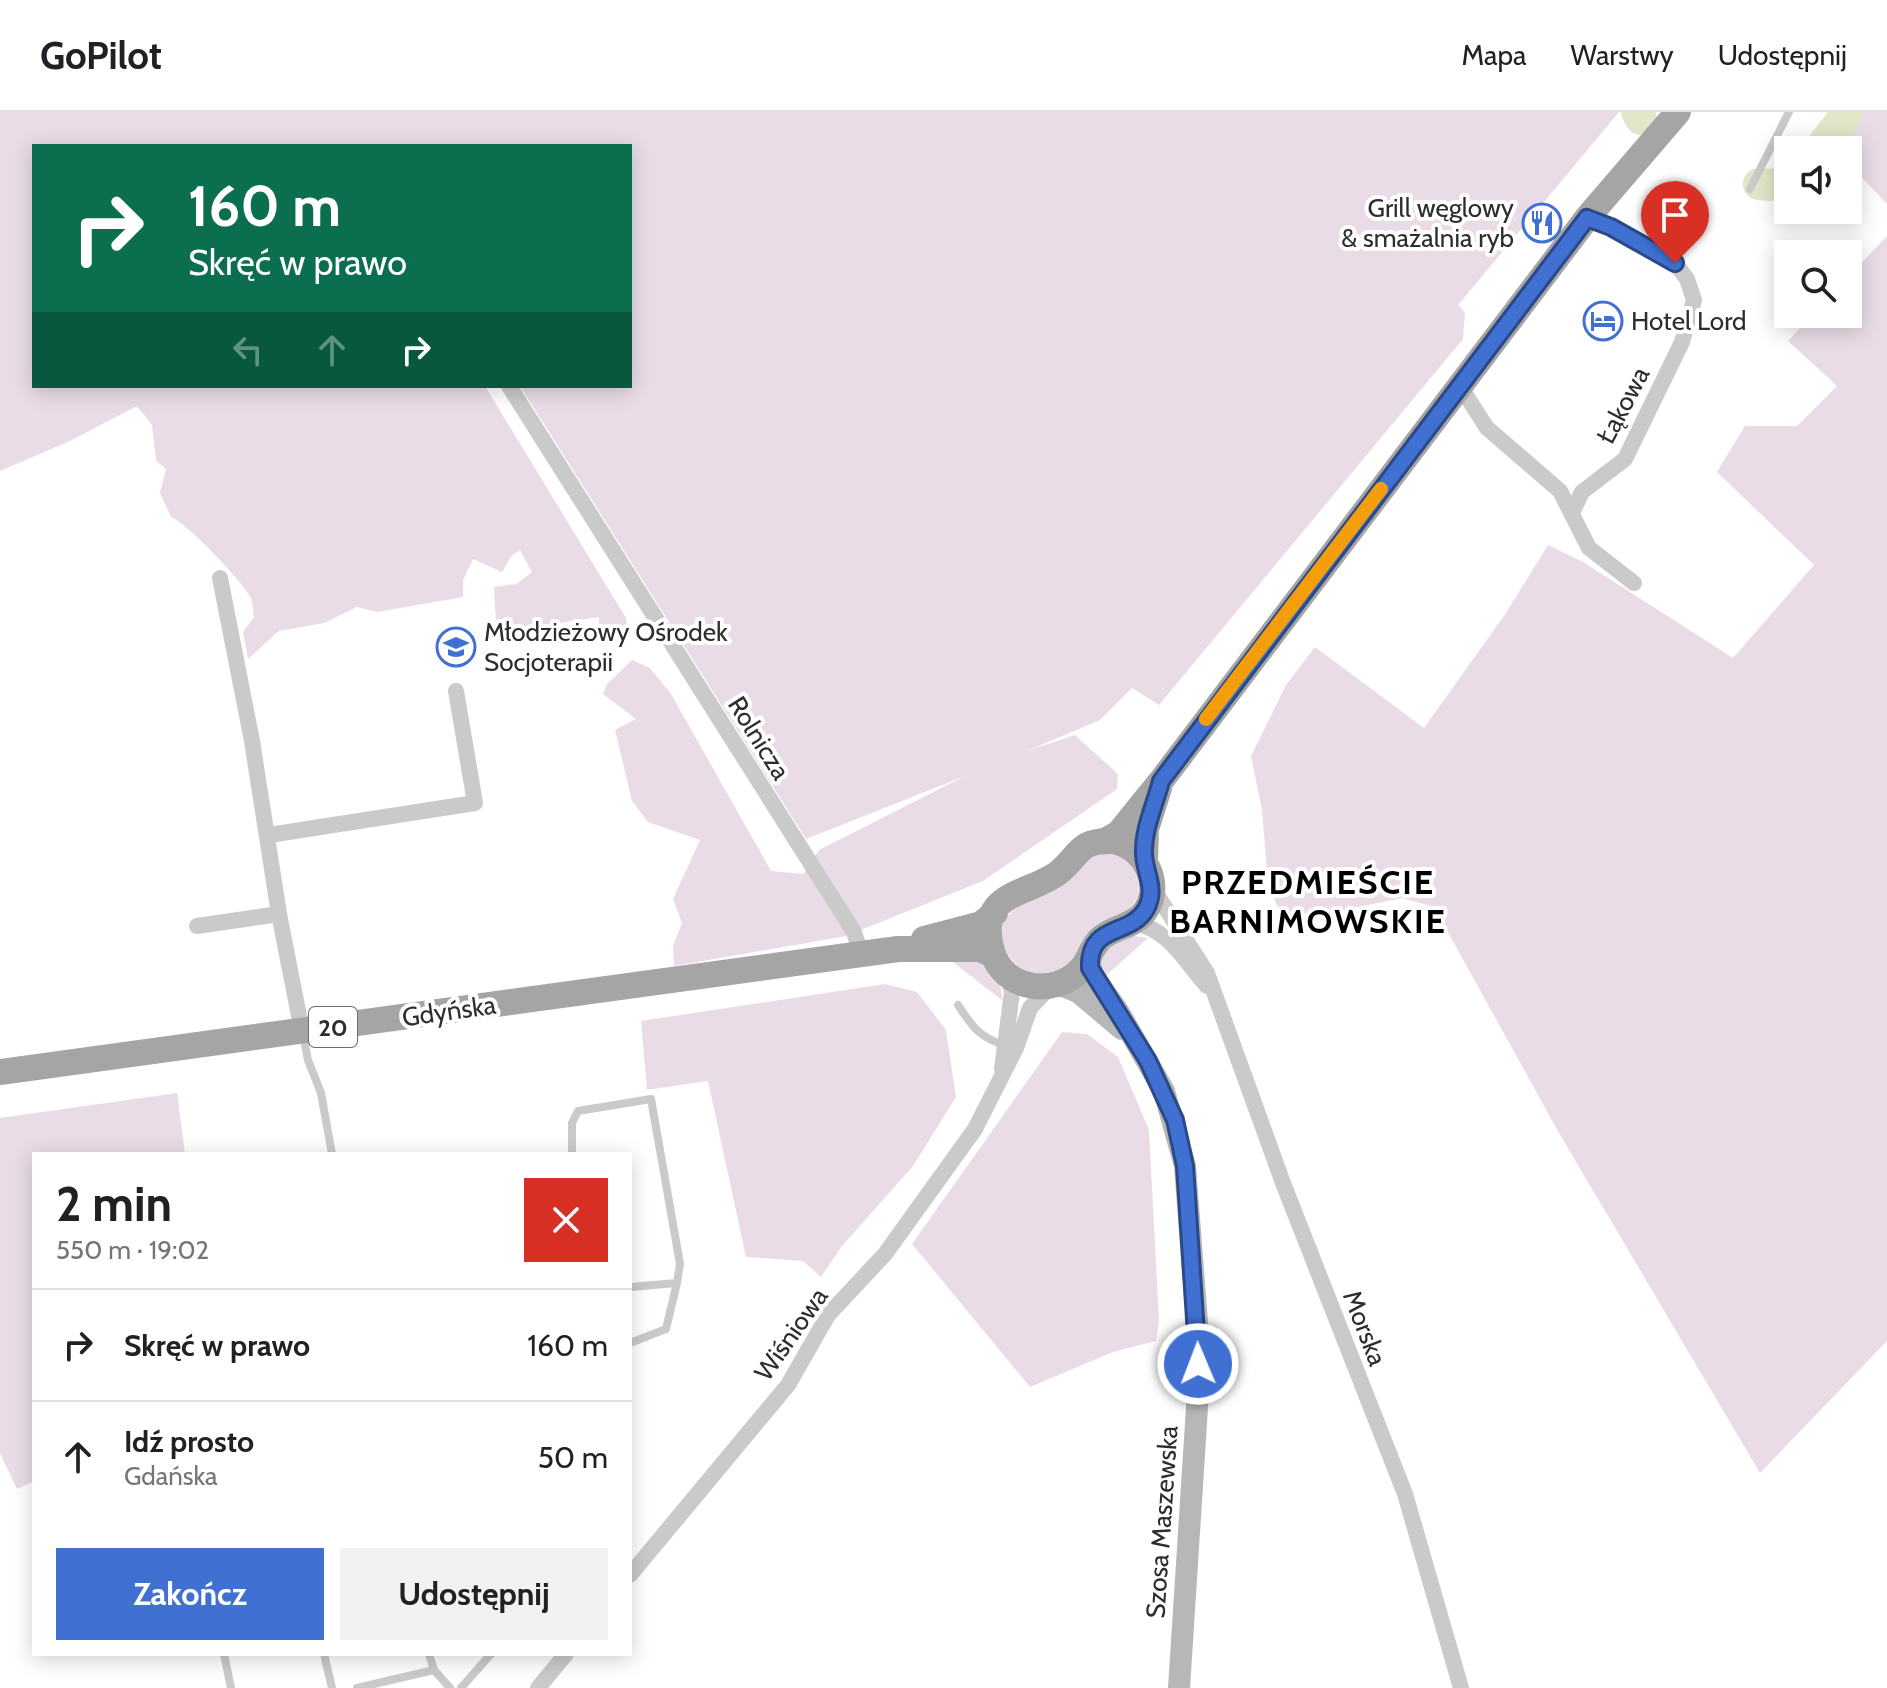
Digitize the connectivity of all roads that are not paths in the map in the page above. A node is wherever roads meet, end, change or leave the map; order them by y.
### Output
1 (1678, 112) edge
2 (1789, 112) edge
3 (1750, 189) dead end
4 (1587, 218) junction
5 (510, 388) edge
6 (1457, 390) junction
7 (1572, 513) junction
8 (220, 578) dead end
9 (1634, 583) dead end
10 (456, 691) dead end
11 (1161, 781) junction
12 (269, 835) junction
13 (1105, 841) junction
14 (1148, 873) junction
15 (995, 913) junction
16 (279, 914) junction
17 (1132, 923) junction
18 (197, 926) dead end
19 (898, 949) junction
20 (861, 954) junction
21 (1089, 954) junction
22 (1000, 965) junction
23 (1054, 985) junction
24 (1211, 990) junction
25 (958, 1005) dead end
26 (302, 1031) junction
27 (1131, 1036) junction
28 (1009, 1046) junction
29 (0, 1072) edge
30 (332, 1152) edge
31 (572, 1152) edge
32 (677, 1283) junction
33 (632, 1287) edge
34 (632, 1342) edge
35 (632, 1573) edge
36 (224, 1656) edge
37 (324, 1656) edge
38 (430, 1656) edge
39 (489, 1656) edge
40 (564, 1656) edge
41 (434, 1670) junction
42 (231, 1688) edge
43 (332, 1688) edge
44 (357, 1688) edge
45 (450, 1688) edge
46 (461, 1688) edge
47 (538, 1688) edge
48 (1179, 1688) edge
49 (1461, 1688) edge

1 - 4 main road, 20
2 - 3 lane
4 - 6 main road, 20
4 - 7 street, Łąkowa
5 - 20 street, Rolnicza
6 - 7 street
6 - 11 main road, 20
7 - 9 street
8 - 12 street
10 - 12 street
11 - 13 main road, 20
11 - 14 main road, 20
12 - 16 street
13 - 14 main road
13 - 15 main road, 20
14 - 17 main road, 20
14 - 24 street, Morska
15 - 19 main road, Gdyńska / 20
15 - 22 main road
16 - 18 street
16 - 26 street
17 - 21 main road
17 - 24 street, Morska
19 - 20 main road, Gdyńska / 20
19 - 22 main road, Gdyńska / 20
20 - 26 main road, Gdyńska / 20
21 - 23 main road
21 - 27 main road, Szosa Maszewska
22 - 23 main road, 20
22 - 28 street, Wiśniowa
23 - 27 main road, Szosa Maszewska
23 - 28 street, Wiśniowa
24 - 49 street, Morska
25 - 28 lane
26 - 29 main road, Gdyńska / 20
26 - 30 lane
27 - 48 main road, Szosa Maszewska
28 - 35 street, Wiśniowa
31 - 32 lane
32 - 33 lane
32 - 34 lane
36 - 42 lane
37 - 43 lane
38 - 41 lane
39 - 46 lane
40 - 47 street
41 - 44 lane
41 - 45 lane

